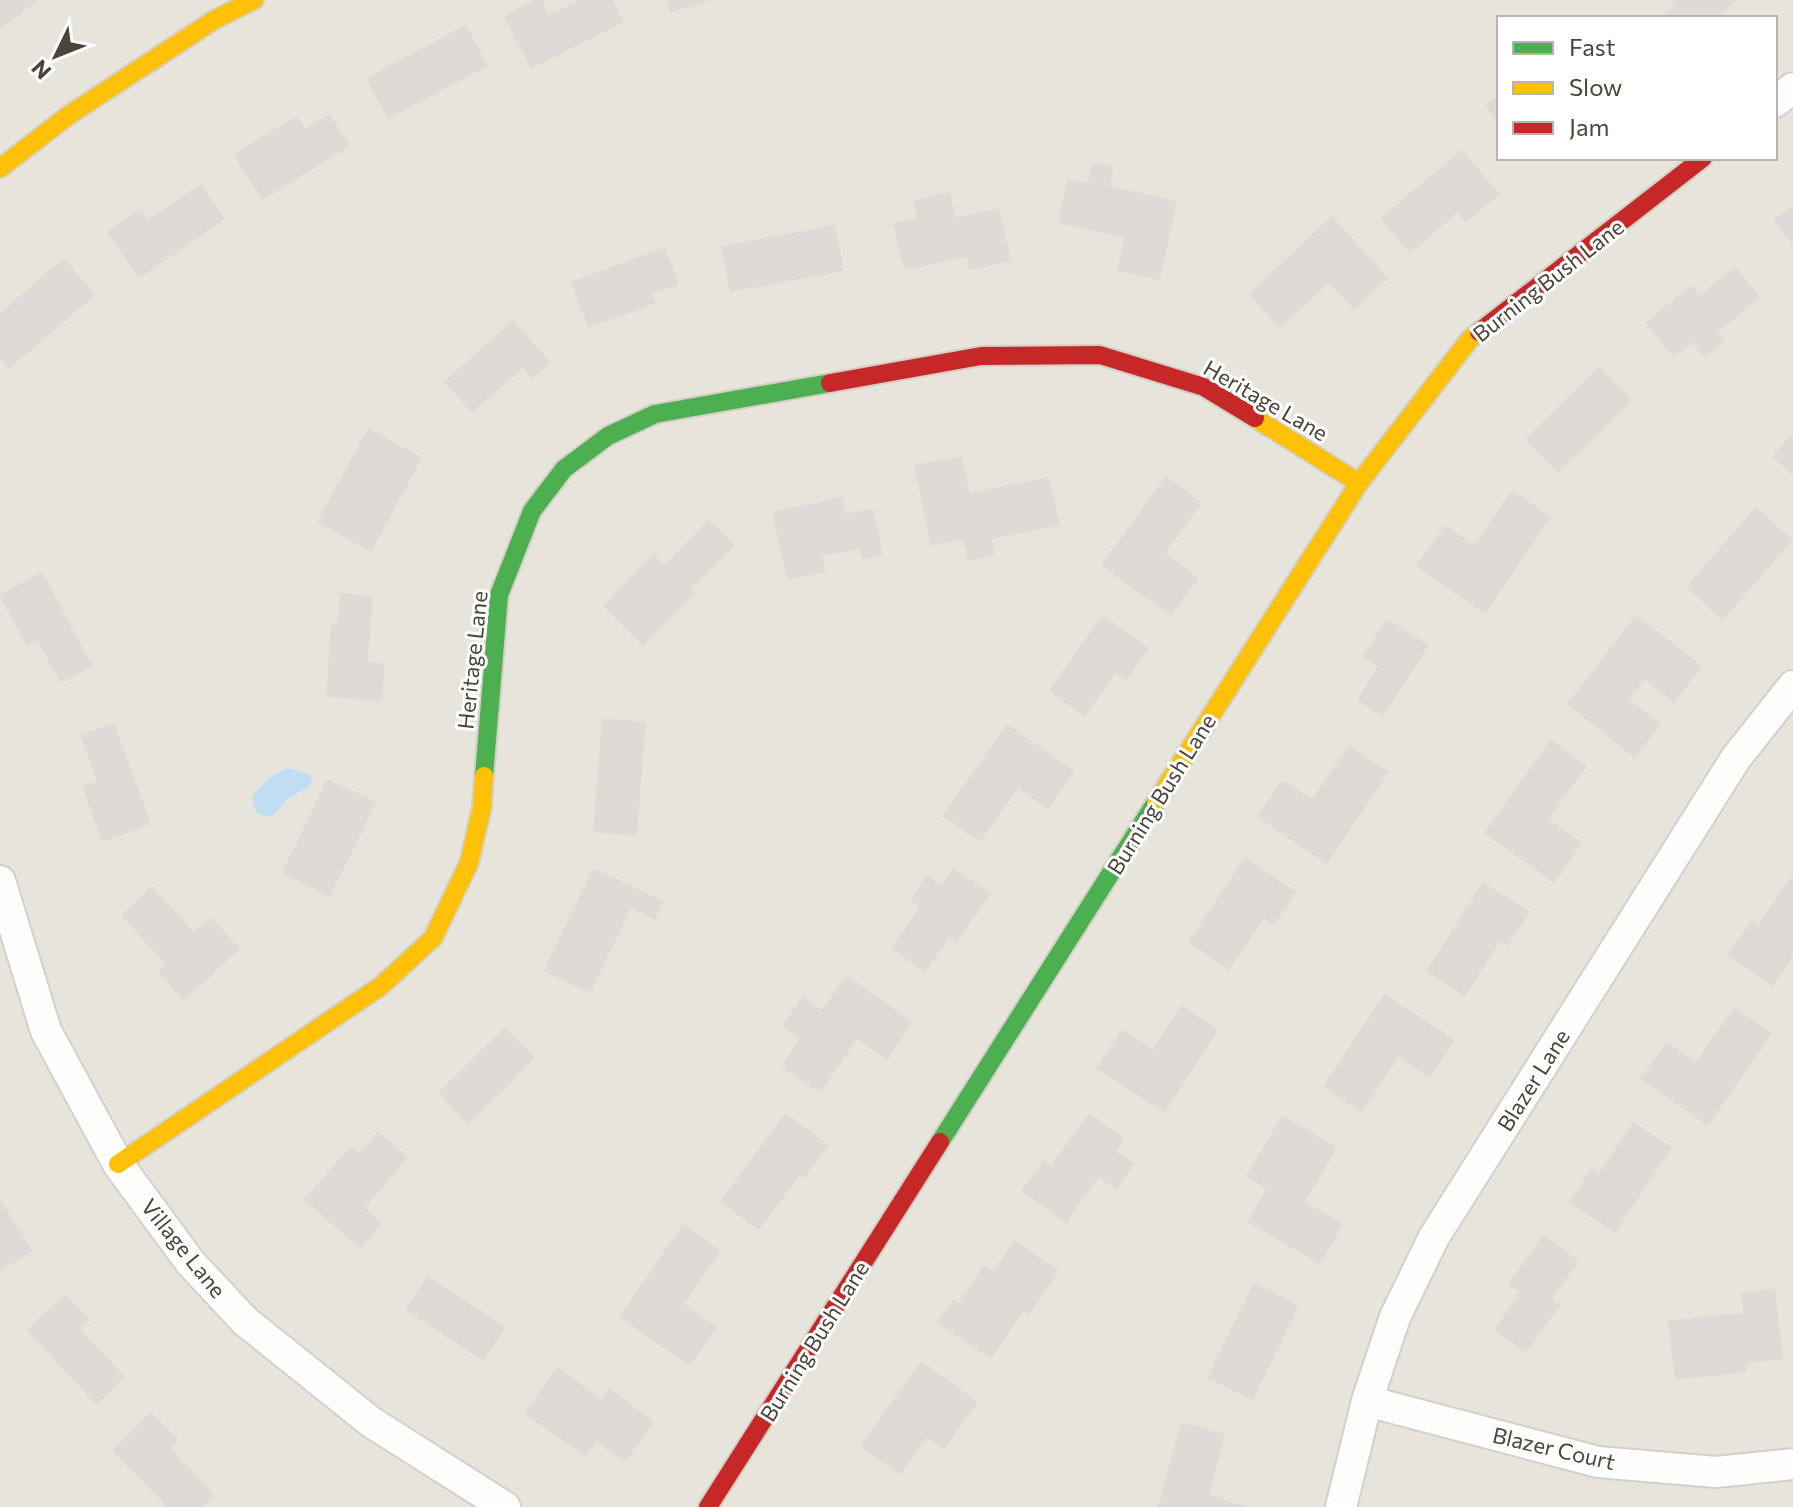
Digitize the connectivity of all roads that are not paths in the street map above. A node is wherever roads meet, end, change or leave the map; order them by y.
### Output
1 (254, 0) edge
2 (1793, 88) edge
3 (1777, 100) edge
4 (1700, 160) edge
5 (0, 168) edge
6 (1359, 483) junction
7 (1793, 686) edge
8 (0, 881) edge
9 (118, 1164) junction
10 (1367, 1401) junction
11 (1793, 1464) edge
12 (505, 1507) edge
13 (708, 1507) edge
14 (1341, 1507) edge

1 - 5 street
2 - 3 street
4 - 6 street, Burning Bush Lane
6 - 9 street, Heritage Lane
6 - 13 street, Burning Bush Lane
7 - 10 street, Blazer Lane
8 - 9 street, Village Lane
9 - 12 street, Village Lane
10 - 11 street, Blazer Court
10 - 14 street, Blazer Lane

